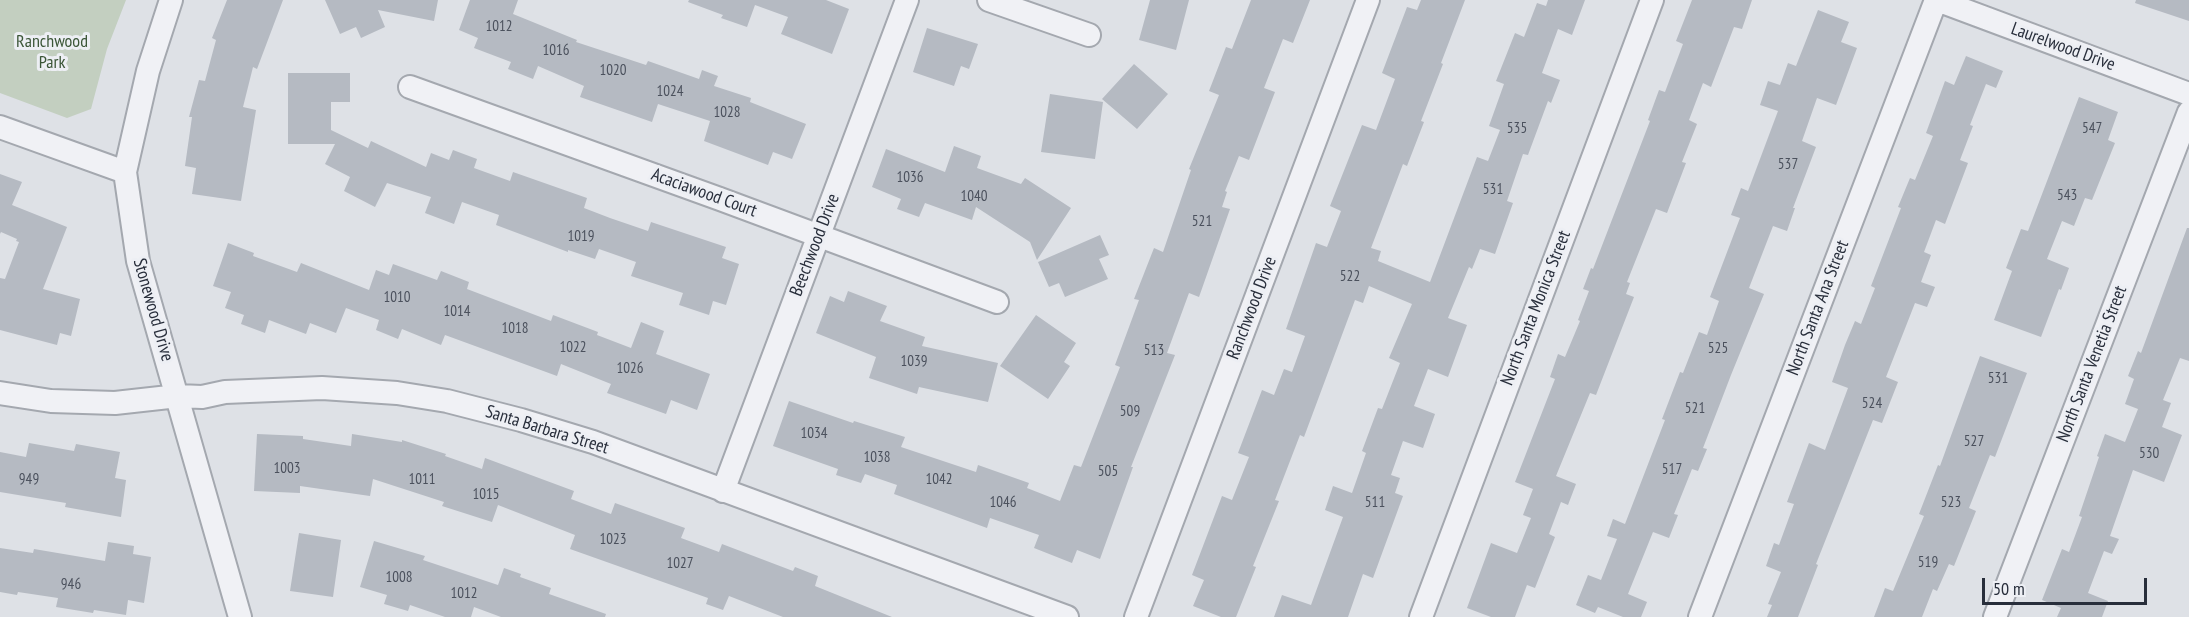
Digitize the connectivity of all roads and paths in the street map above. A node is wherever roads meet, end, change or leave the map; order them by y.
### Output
1 (171, 0) edge
2 (907, 0) edge
3 (989, 0) edge
4 (1368, 0) edge
5 (1652, 0) edge
6 (1937, 0) edge
7 (1089, 35) dead end
8 (410, 87) dead end
9 (2189, 94) edge
10 (2189, 112) edge
11 (0, 127) edge
12 (125, 172) junction
13 (819, 235) junction
14 (997, 302) dead end
15 (0, 393) edge
16 (177, 396) junction
17 (723, 491) junction
18 (240, 617) edge
19 (1067, 617) edge
20 (1136, 617) edge
21 (1421, 617) edge
22 (1700, 617) edge
23 (1995, 617) edge

1 - 12 street, Stonewood Drive
2 - 13 street, Beechwood Drive
3 - 7 street
4 - 20 street, Ranchwood Drive
5 - 21 street, North Santa Monica Street
6 - 9 street, Laurelwood Drive
6 - 22 street, North Santa Ana Street
8 - 13 street, Acaciawood Court
10 - 23 street, North Santa Venetia Street
11 - 12 street
12 - 16 street, Stonewood Drive
13 - 14 street, Acaciawood Court
13 - 17 street, Beechwood Drive
15 - 16 street, Santa Barbara Street
16 - 17 street, Santa Barbara Street
16 - 18 street, Stonewood Drive
17 - 19 street, Santa Barbara Street

